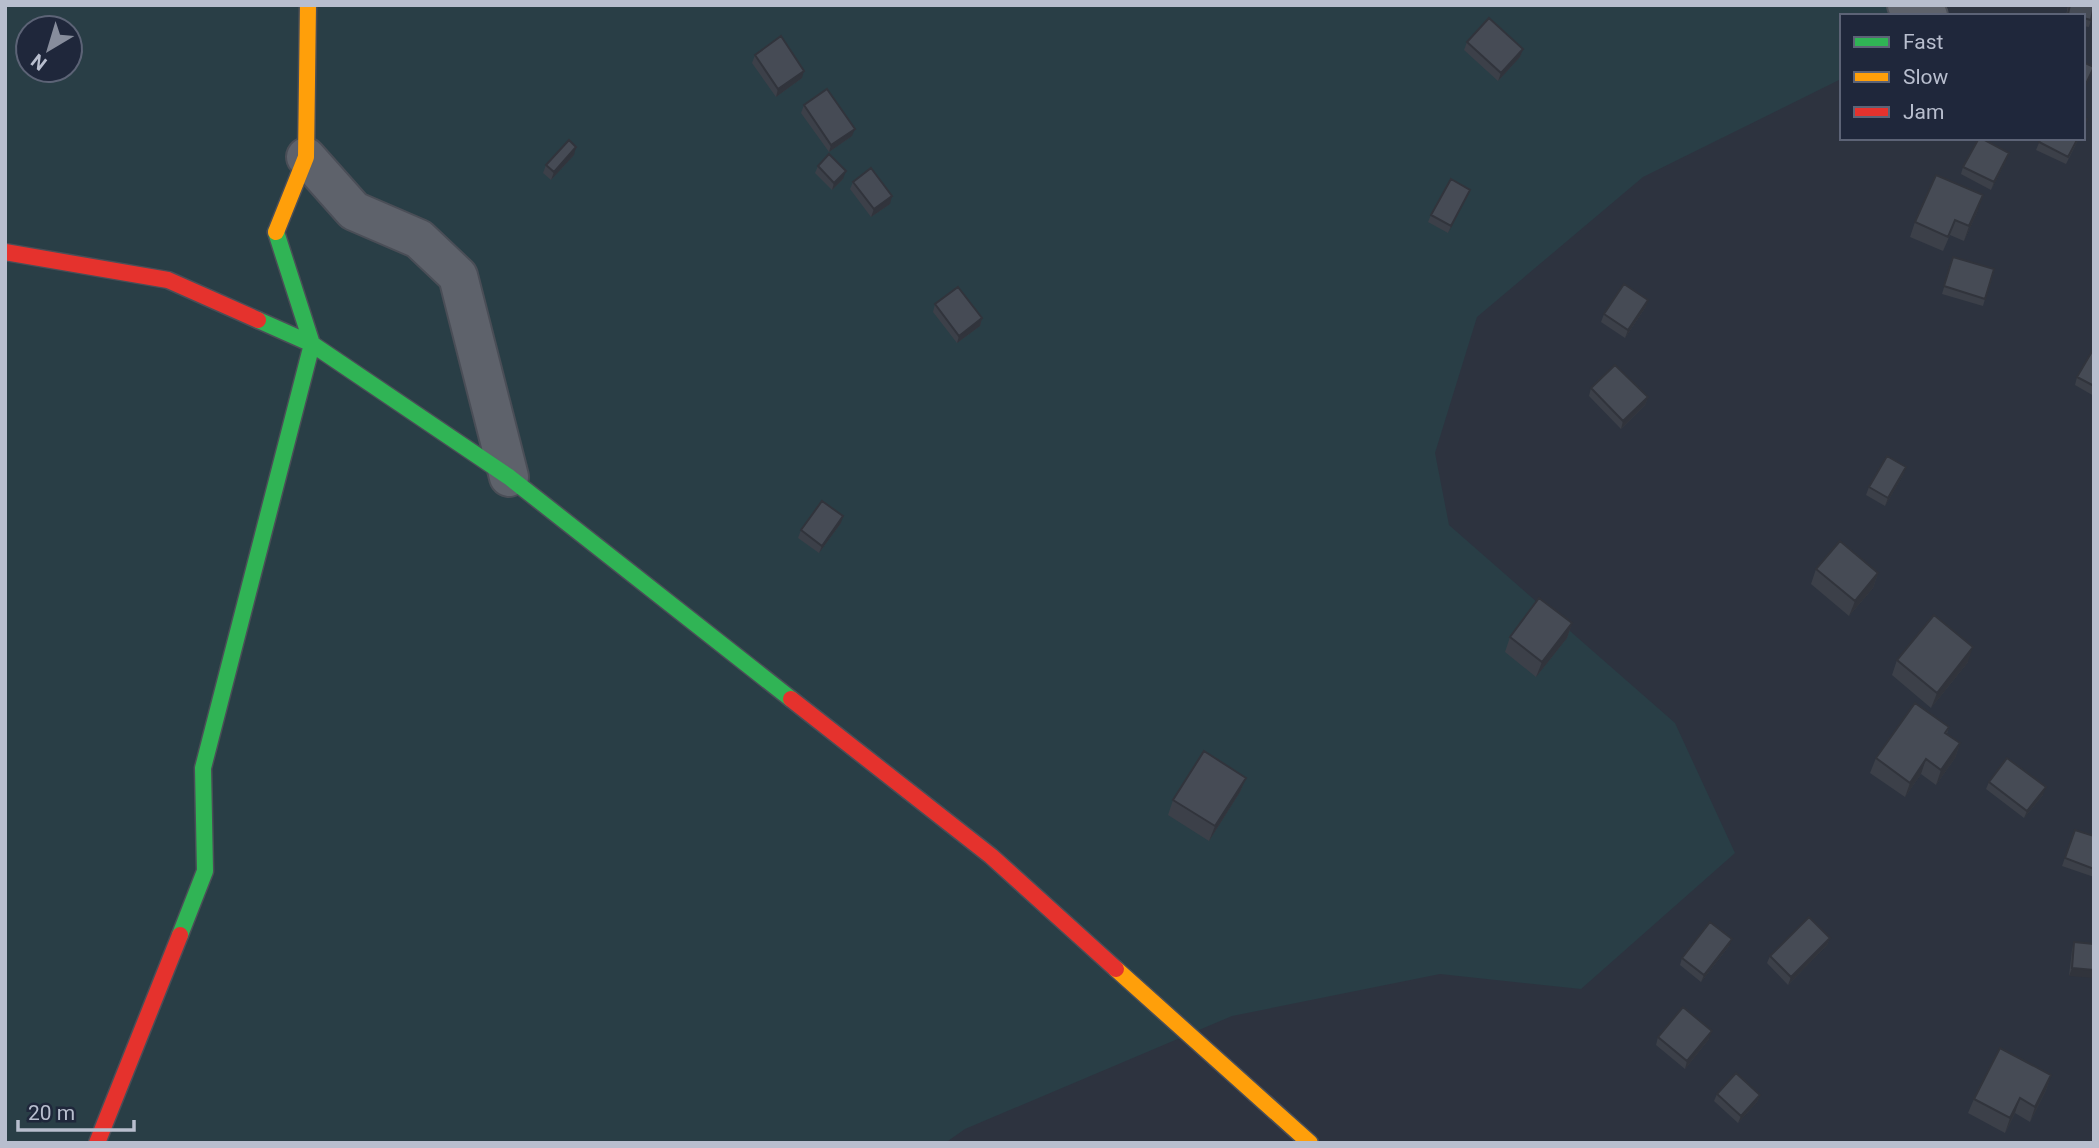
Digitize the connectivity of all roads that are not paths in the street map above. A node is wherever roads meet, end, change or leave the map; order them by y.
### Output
1 (308, 5) edge
2 (1907, 5) edge
3 (1924, 14) edge
4 (306, 158) junction
5 (5, 252) edge
6 (312, 344) junction
7 (509, 477) junction
8 (97, 1143) edge
9 (1310, 1143) edge

1 - 4 street
2 - 3 street
4 - 6 street
4 - 7 street
5 - 6 street
6 - 7 street
6 - 8 street
7 - 9 street

